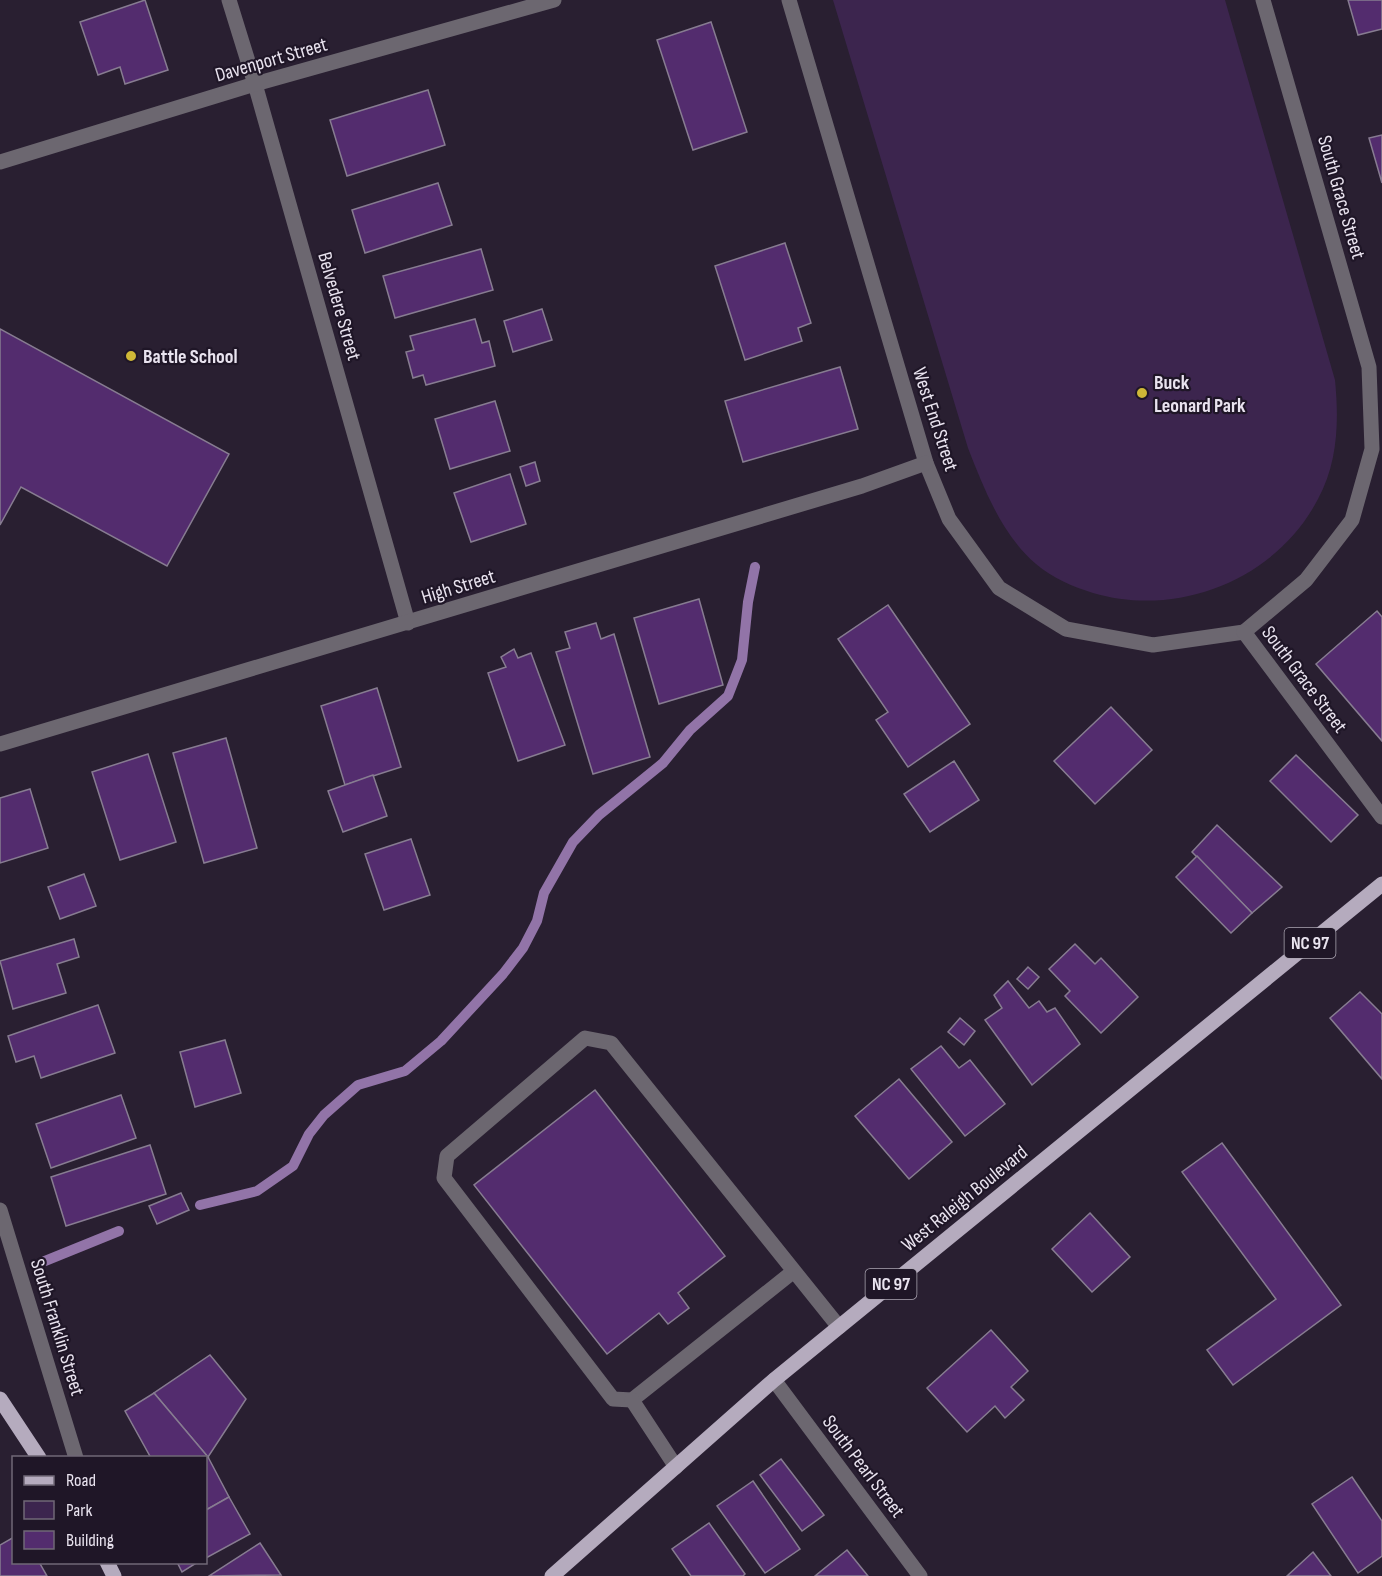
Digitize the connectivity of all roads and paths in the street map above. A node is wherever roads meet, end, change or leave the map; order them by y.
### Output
1 (229, 0) edge
2 (554, 0) edge
3 (789, 0) edge
4 (1263, 0) edge
5 (255, 84) junction
6 (0, 162) edge
7 (926, 463) junction
8 (408, 623) junction
9 (1244, 632) junction
10 (0, 744) edge
11 (1382, 817) edge
12 (1382, 884) edge
13 (0, 1210) edge
14 (794, 1271) junction
15 (838, 1327) junction
16 (774, 1380) junction
17 (0, 1399) edge
18 (632, 1400) junction
19 (38, 1456) edge
20 (75, 1456) edge
21 (676, 1467) junction
22 (552, 1576) edge
23 (920, 1576) edge

1 - 5 street, Belvedere Street
2 - 5 street, Davenport Street
3 - 7 street, West End Street
4 - 9 street, South Grace Street
5 - 6 street, Davenport Street
5 - 8 street, Belvedere Street
7 - 8 street, High Street
7 - 9 street, West End Street
8 - 10 street, High Street
9 - 11 street, South Grace Street
12 - 15 main road, West Raleigh Boulevard / NC 97
13 - 20 street, South Franklin Street
14 - 15 street
14 - 18 street
14 - 18 street
15 - 16 main road, West Raleigh Boulevard / NC 97
16 - 21 main road, West Raleigh Boulevard / NC 97
16 - 23 street, South Pearl Street
17 - 19 main road
18 - 21 street
21 - 22 main road, West Raleigh Boulevard / NC 97

